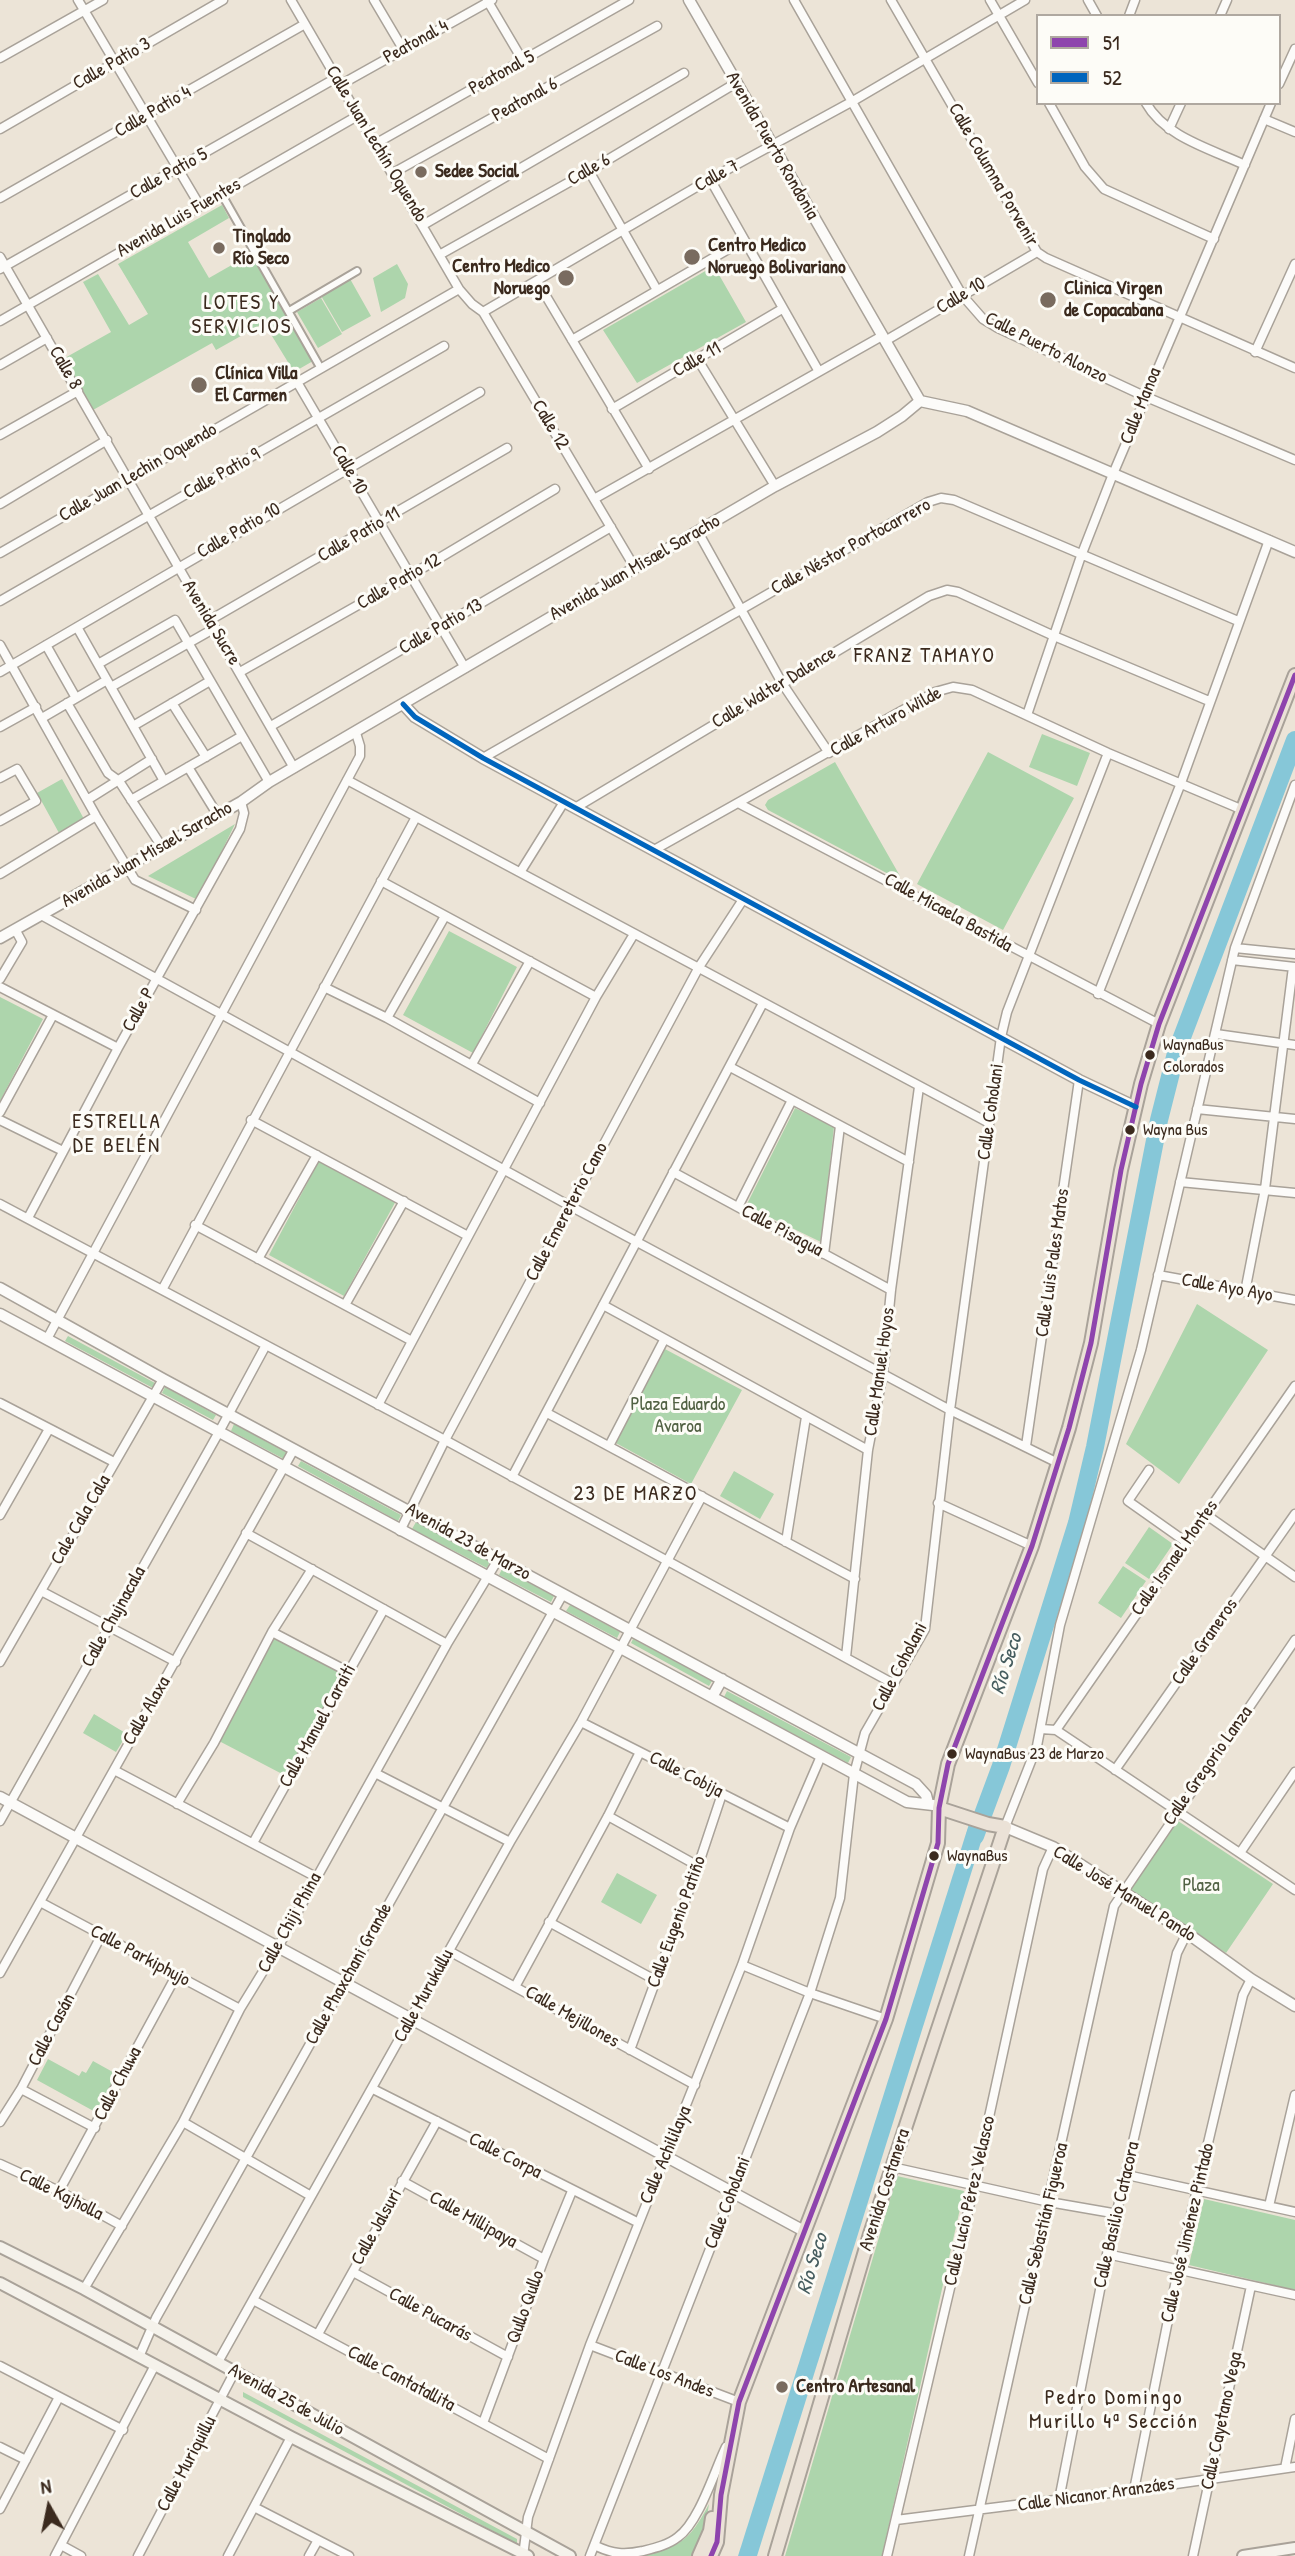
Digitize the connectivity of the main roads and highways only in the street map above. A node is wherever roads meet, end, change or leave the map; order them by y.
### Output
1 (1295, 675) edge
2 (934, 1806) junction
3 (1005, 1827) joint
4 (0, 2247) edge
5 (0, 2283) edge
6 (720, 2495) junction
7 (1295, 2548) edge
8 (525, 2555) edge
9 (570, 2556) edge
10 (699, 2556) edge
11 (711, 2556) edge
12 (775, 2556) edge
13 (1242, 2556) edge

1 - 2 main road
2 - 3 main road, Calle José Manuel Pando
2 - 6 main road
3 - 12 main road, Avenida Costanera
4 - 9 main road, Avenida 25 de Julio
5 - 8 main road, Avenida 25 de Julio
6 - 10 main road
6 - 11 main road
7 - 13 main road

